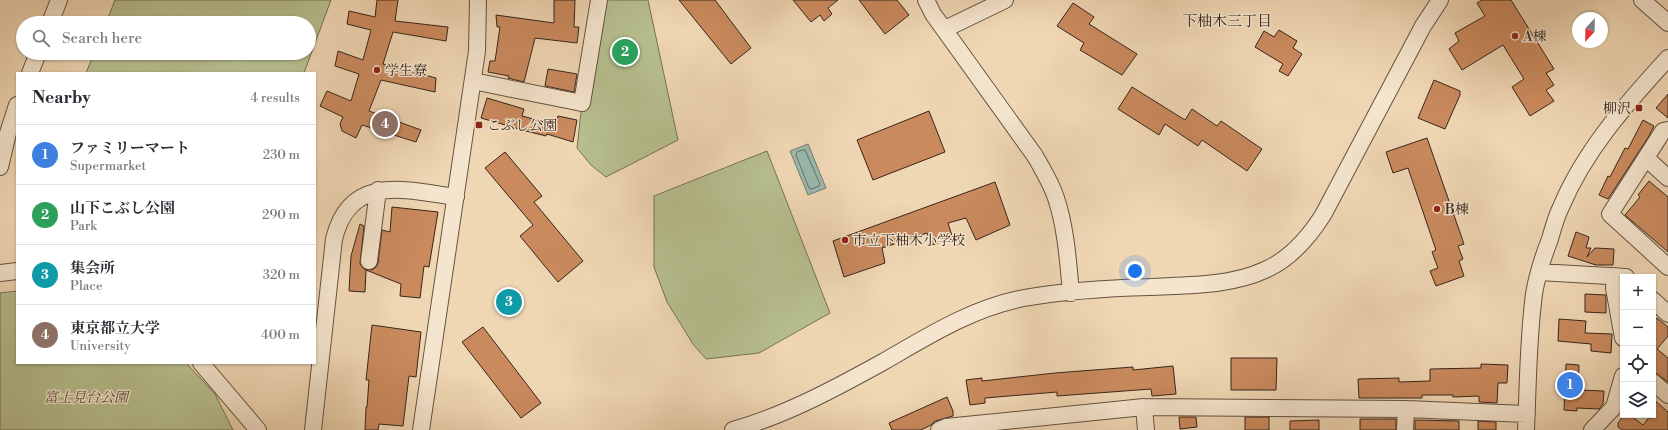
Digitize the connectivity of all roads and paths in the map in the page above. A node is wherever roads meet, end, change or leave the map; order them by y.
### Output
1 (59, 0) edge
2 (478, 0) edge
3 (599, 0) edge
4 (926, 0) edge
5 (1005, 0) edge
6 (1440, 0) edge
7 (1642, 0) edge
8 (53, 16) edge
9 (1668, 23) edge
10 (945, 30) junction
11 (1668, 58) edge
12 (35, 60) edge
13 (30, 72) edge
14 (473, 81) junction
15 (16, 109) edge
16 (1668, 130) edge
17 (1646, 158) junction
18 (0, 167) edge
19 (1668, 178) edge
20 (378, 190) junction
21 (456, 197) junction
22 (369, 261) dead end
23 (1668, 268) edge
24 (16, 271) edge
25 (0, 272) edge
26 (1539, 272) junction
27 (1620, 276) edge
28 (1071, 293) junction
29 (1656, 303) edge
30 (1668, 314) edge
31 (1620, 321) edge
32 (202, 364) edge
33 (1621, 382) edge
34 (1656, 385) edge
35 (1668, 395) edge
36 (1144, 407) junction
37 (1406, 409) junction
38 (1527, 414) junction
39 (1600, 428) edge
40 (258, 430) edge
41 (313, 430) edge
42 (421, 430) edge
43 (733, 430) edge
44 (939, 430) edge
45 (1146, 430) edge
46 (1405, 430) edge
47 (1526, 430) edge

1 - 8 street
2 - 14 street
3 - 14 street
4 - 10 street
5 - 10 street
6 - 28 street
7 - 9 street
10 - 28 street
11 - 26 street
12 - 13 street
14 - 21 street
15 - 18 street
16 - 17 street
17 - 19 street
17 - 23 street
20 - 21 street
20 - 22 street
20 - 41 street
21 - 42 street
24 - 25 street
26 - 27 street
26 - 38 street
27 - 31 street
28 - 43 street
29 - 30 street
32 - 40 street
33 - 39 street
34 - 35 street
36 - 37 street
36 - 44 street
36 - 45 street
37 - 38 street
37 - 46 street
38 - 47 street

